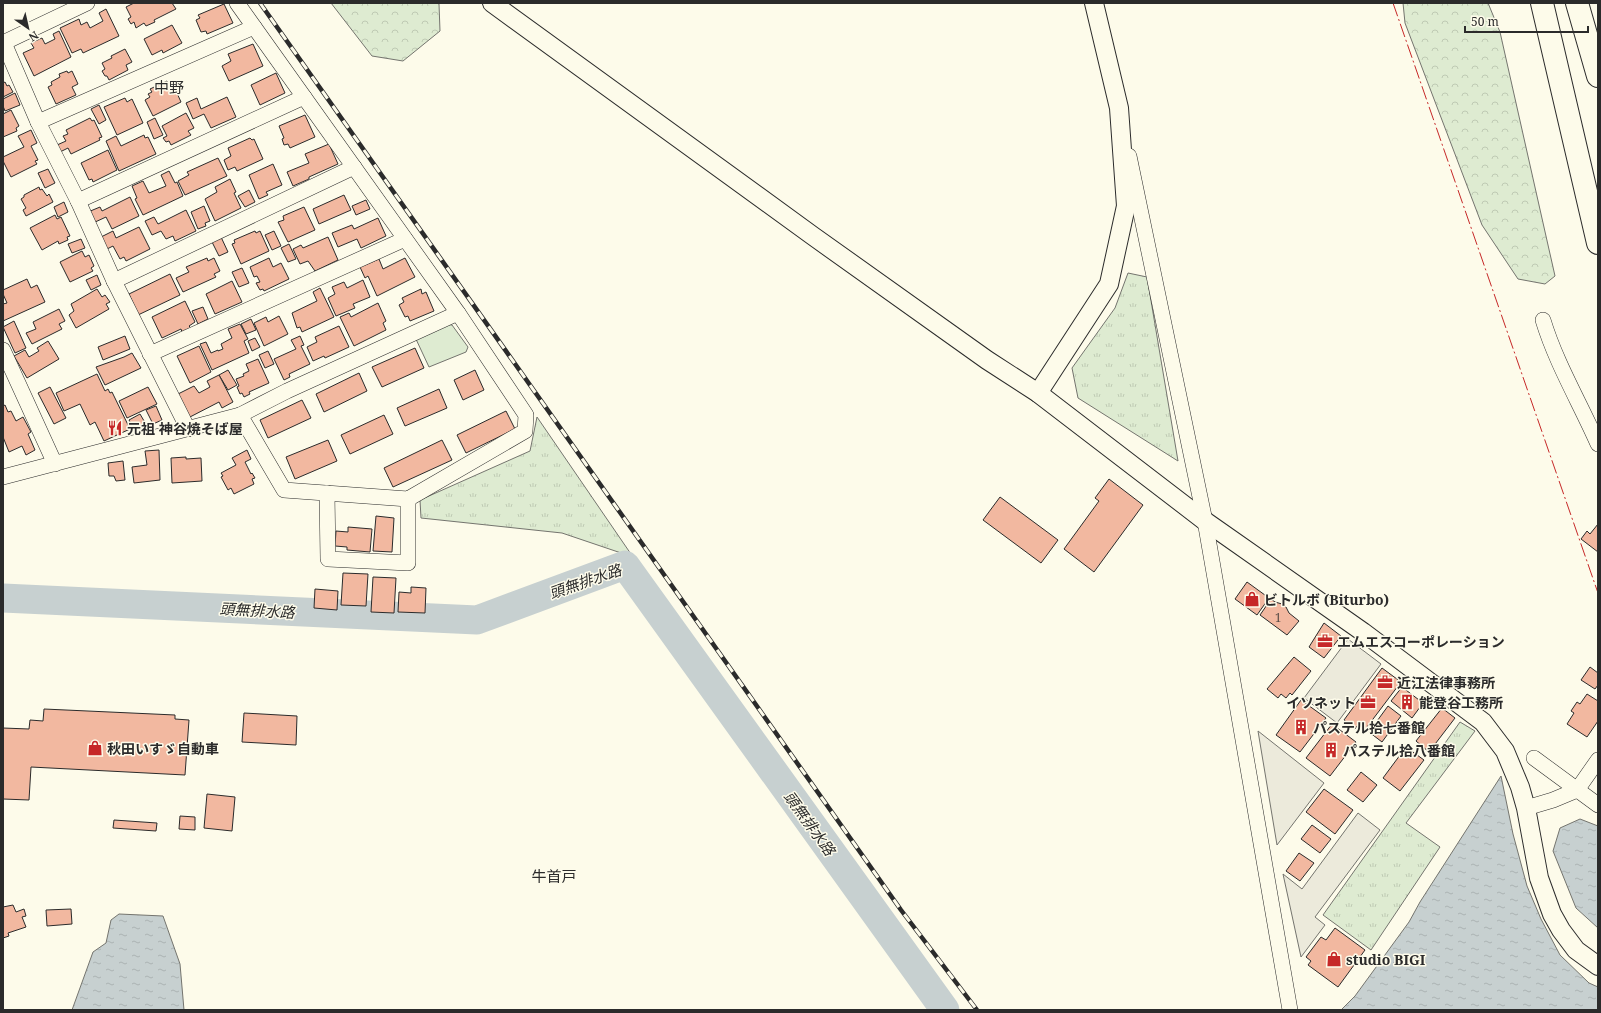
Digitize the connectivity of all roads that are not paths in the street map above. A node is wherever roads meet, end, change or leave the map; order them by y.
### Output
1 (86, 3) edge
2 (237, 3) edge
3 (492, 3) edge
4 (1094, 3) edge
5 (1542, 3) edge
6 (1577, 3) edge
7 (254, 28) junction
8 (4, 43) edge
9 (1598, 76) edge
10 (304, 98) junction
11 (1119, 108) junction
12 (38, 122) junction
13 (354, 167) junction
14 (78, 200) junction
15 (405, 239) junction
16 (1598, 243) edge
17 (114, 281) junction
18 (458, 313) junction
19 (1543, 320) dead end
20 (3, 350) edge
21 (150, 354) junction
22 (1038, 393) junction
23 (240, 415) junction
24 (188, 429) junction
25 (1598, 444) edge
26 (55, 464) junction
27 (3, 477) edge
28 (327, 493) junction
29 (408, 499) junction
30 (1205, 521) junction
31 (1534, 758) dead end
32 (1598, 760) edge
33 (1577, 790) junction
34 (1598, 805) edge
35 (1526, 808) junction
36 (1598, 966) edge
37 (1290, 1010) edge

1 - 8 street
2 - 7 street
3 - 22 street
4 - 11 street
5 - 16 highway
6 - 9 highway
7 - 10 street
7 - 12 street
8 - 12 street
10 - 13 street
10 - 14 street
11 - 22 street
11 - 30 street
12 - 14 street
13 - 15 street
13 - 17 street
14 - 17 street
15 - 18 street
15 - 21 street
17 - 21 street
18 - 23 street
18 - 29 street
19 - 25 street
20 - 26 street
21 - 24 street
22 - 30 street
23 - 24 street
23 - 28 street
24 - 26 street
26 - 27 street
28 - 29 street
28 - 29 street
30 - 35 street
30 - 37 street
31 - 33 street
32 - 33 street
33 - 34 street
33 - 35 street
35 - 36 street

